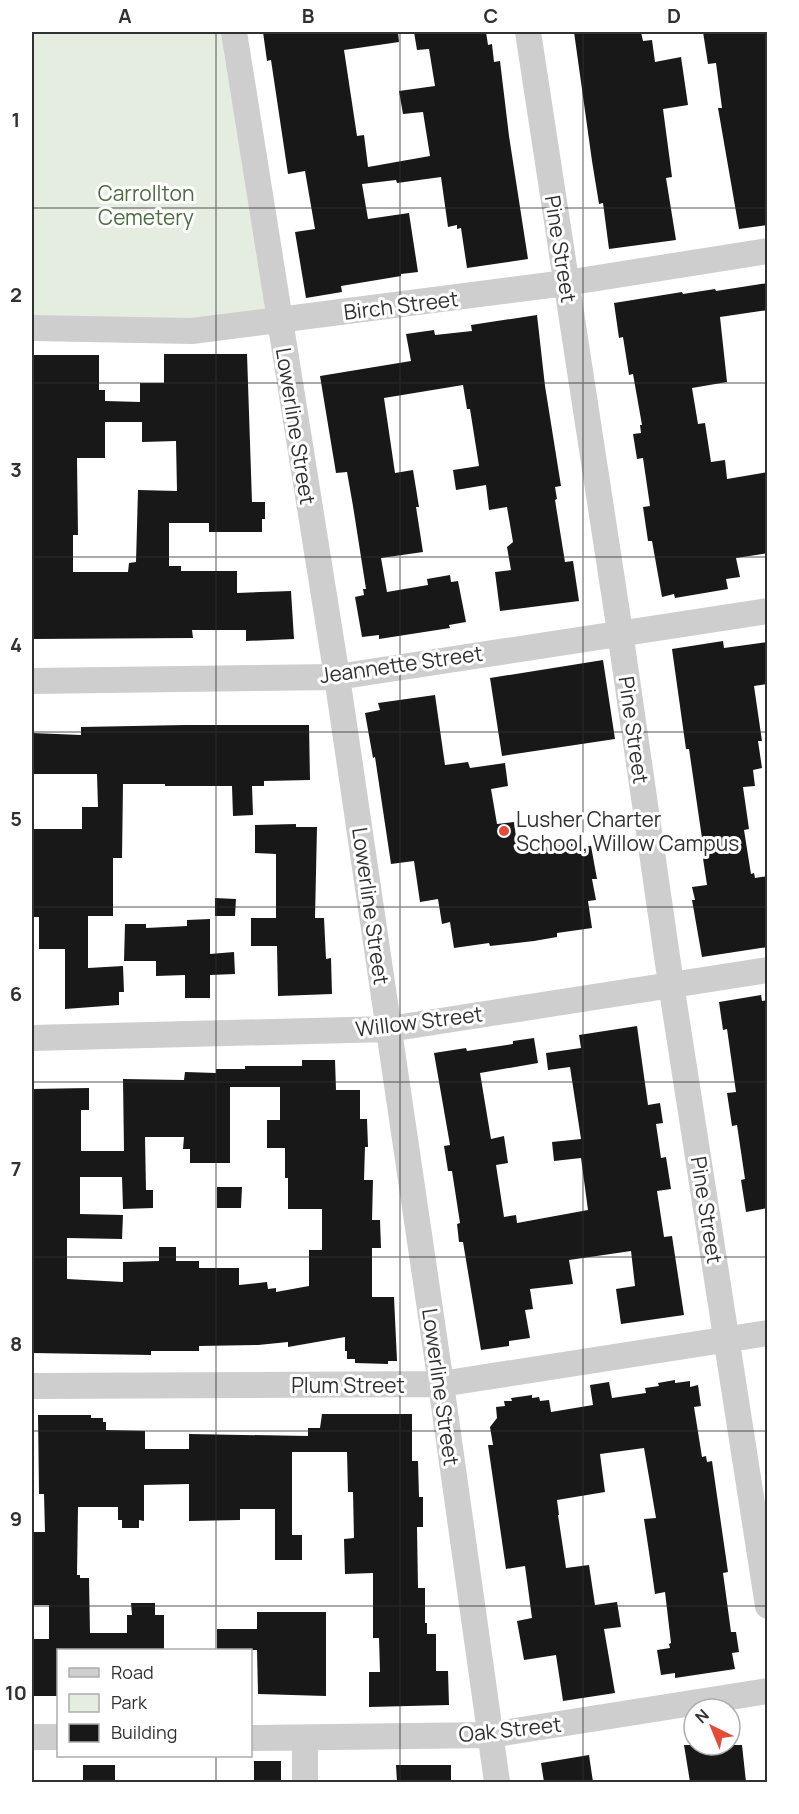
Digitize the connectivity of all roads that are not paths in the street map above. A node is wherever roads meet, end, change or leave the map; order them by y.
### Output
1 (234, 32) edge
2 (528, 32) edge
3 (768, 251) edge
4 (566, 283) junction
5 (279, 321) junction
6 (32, 328) edge
7 (768, 611) edge
8 (620, 632) junction
9 (337, 677) junction
10 (32, 681) edge
11 (768, 970) edge
12 (671, 984) junction
13 (389, 1029) junction
14 (32, 1038) edge
15 (768, 1333) edge
16 (728, 1339) junction
17 (441, 1384) junction
18 (32, 1386) edge
19 (768, 1606) edge
20 (768, 1691) edge
21 (490, 1735) junction
22 (32, 1737) edge
23 (57, 1737) edge
24 (252, 1738) edge
25 (305, 1738) junction
26 (305, 1782) edge
27 (497, 1782) edge

1 - 5 street, Lowerline Street
2 - 4 street, Pine Street
3 - 4 street, Birch Street
4 - 5 street, Birch Street
4 - 8 street, Pine Street
5 - 6 street, Birch Street
5 - 9 street, Lowerline Street
7 - 8 street, Jeannette Street
8 - 9 street, Jeannette Street
8 - 12 street, Pine Street
9 - 10 street, Jeannette Street
9 - 13 street, Lowerline Street
11 - 12 street, Willow Street
12 - 13 street, Willow Street
12 - 16 street, Pine Street
13 - 14 street, Willow Street
13 - 17 street, Lowerline Street
15 - 16 street, Plum Street
16 - 17 street, Plum Street
16 - 19 street, Pine Street
17 - 18 street, Plum Street
17 - 21 street, Lowerline Street
20 - 21 street, Oak Street
21 - 25 street, Oak Street
21 - 27 street, Lowerline Street
22 - 23 street
24 - 25 street, Oak Street
25 - 26 street

